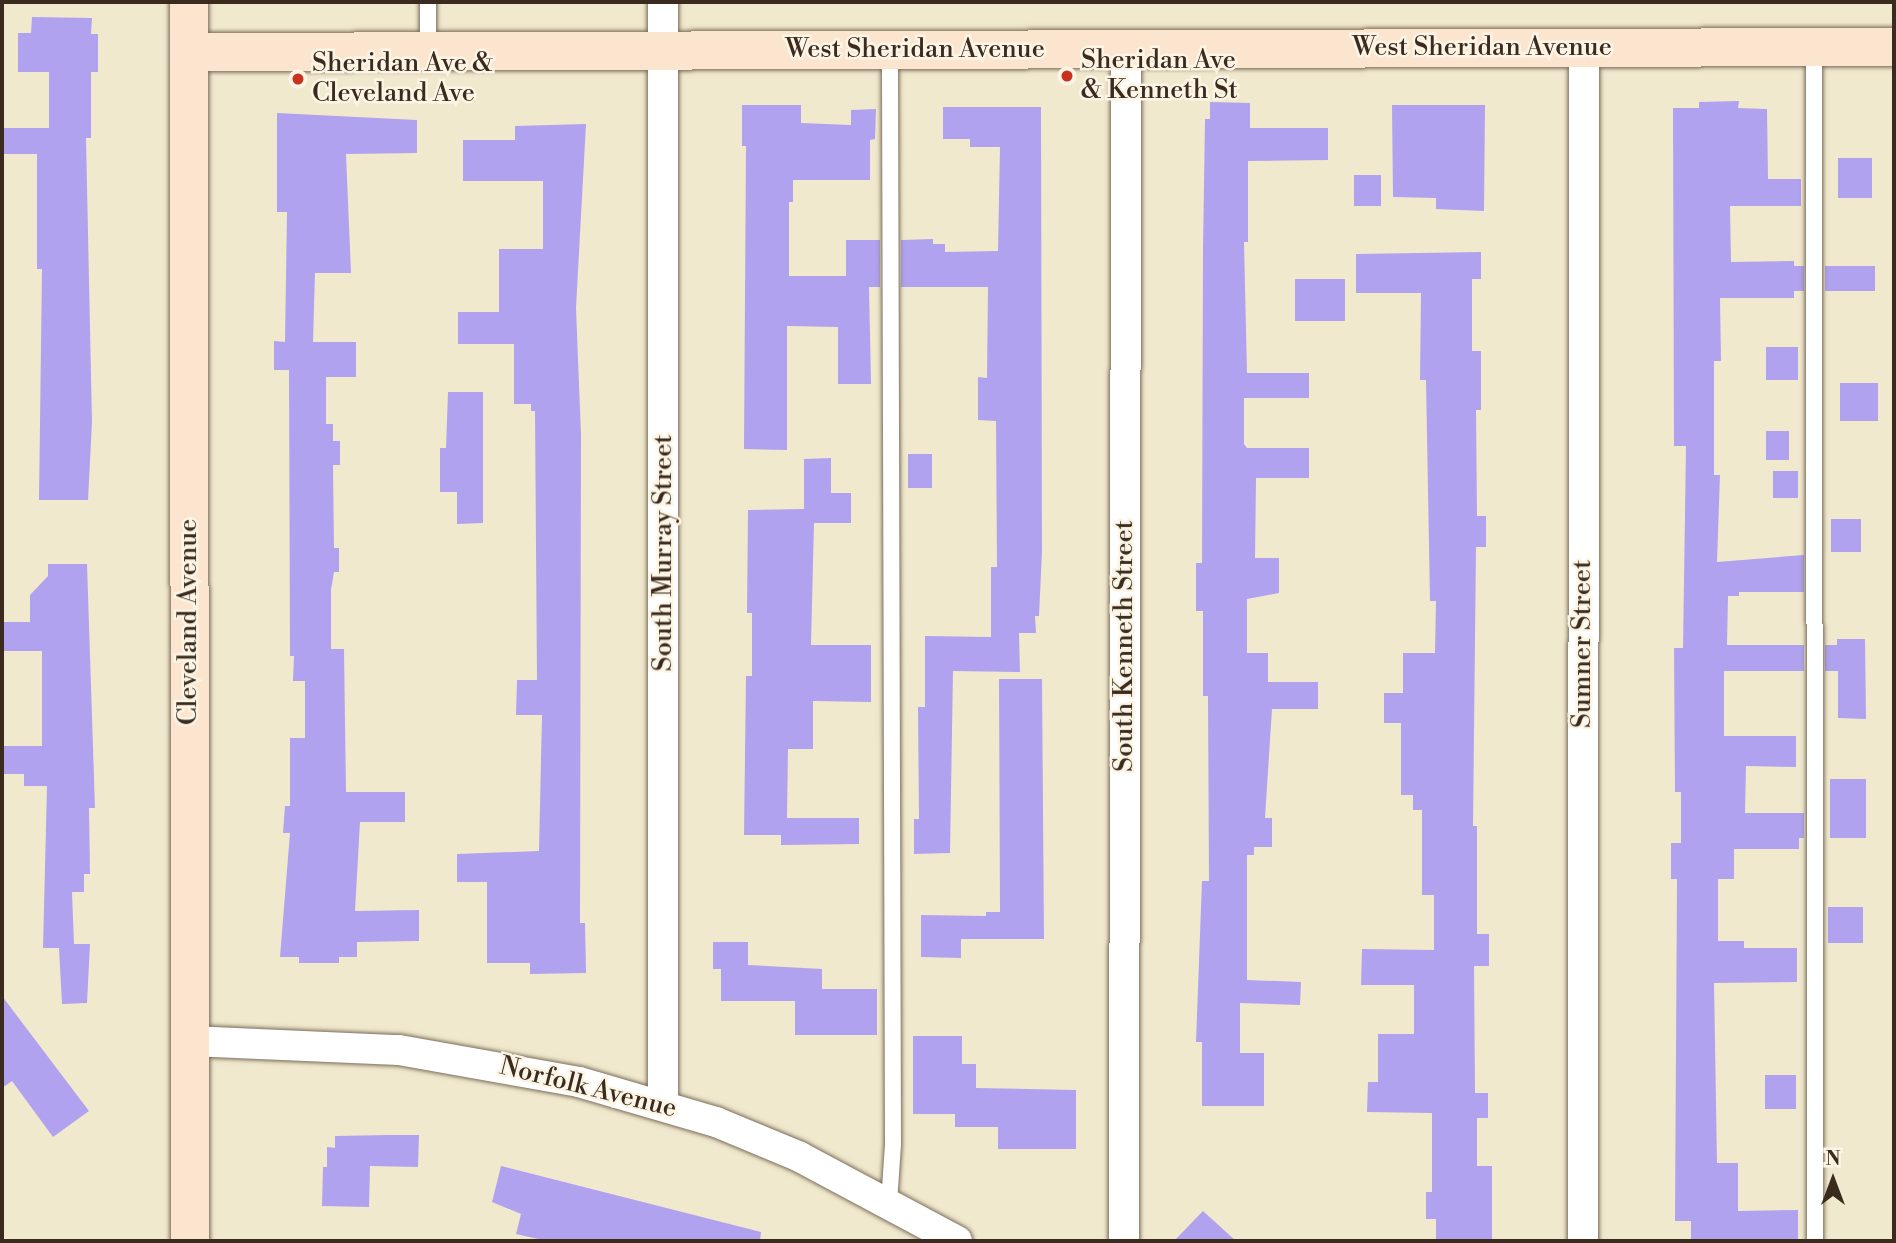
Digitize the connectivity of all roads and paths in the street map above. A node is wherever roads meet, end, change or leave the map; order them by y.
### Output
1 (189, 2) edge
2 (428, 2) edge
3 (663, 2) edge
4 (1814, 47) junction
5 (1894, 47) edge
6 (1584, 48) junction
7 (890, 50) junction
8 (1126, 50) junction
9 (189, 52) junction
10 (428, 52) junction
11 (663, 52) junction
12 (190, 1041) junction
13 (663, 1105) junction
14 (889, 1203) junction
15 (190, 1241) edge
16 (957, 1241) edge
17 (1124, 1241) edge
18 (1583, 1241) edge
19 (1815, 1241) edge

1 - 9 street, Cleveland Avenue
2 - 10 lane
3 - 11 street, South Murray Street
4 - 5 street, West Sheridan Avenue
4 - 6 street, West Sheridan Avenue
4 - 19 lane
6 - 8 street, West Sheridan Avenue
6 - 18 street, Sumner Street
7 - 8 street, West Sheridan Avenue
7 - 11 street, West Sheridan Avenue
7 - 14 lane
8 - 17 street, South Kenneth Street
9 - 10 street, West Sheridan Avenue
9 - 12 street, Cleveland Avenue
10 - 11 street, West Sheridan Avenue
11 - 13 street, South Murray Street
12 - 13 street, Norfolk Avenue
12 - 15 street, Cleveland Avenue
13 - 14 street, Norfolk Avenue
14 - 16 street, Norfolk Avenue

